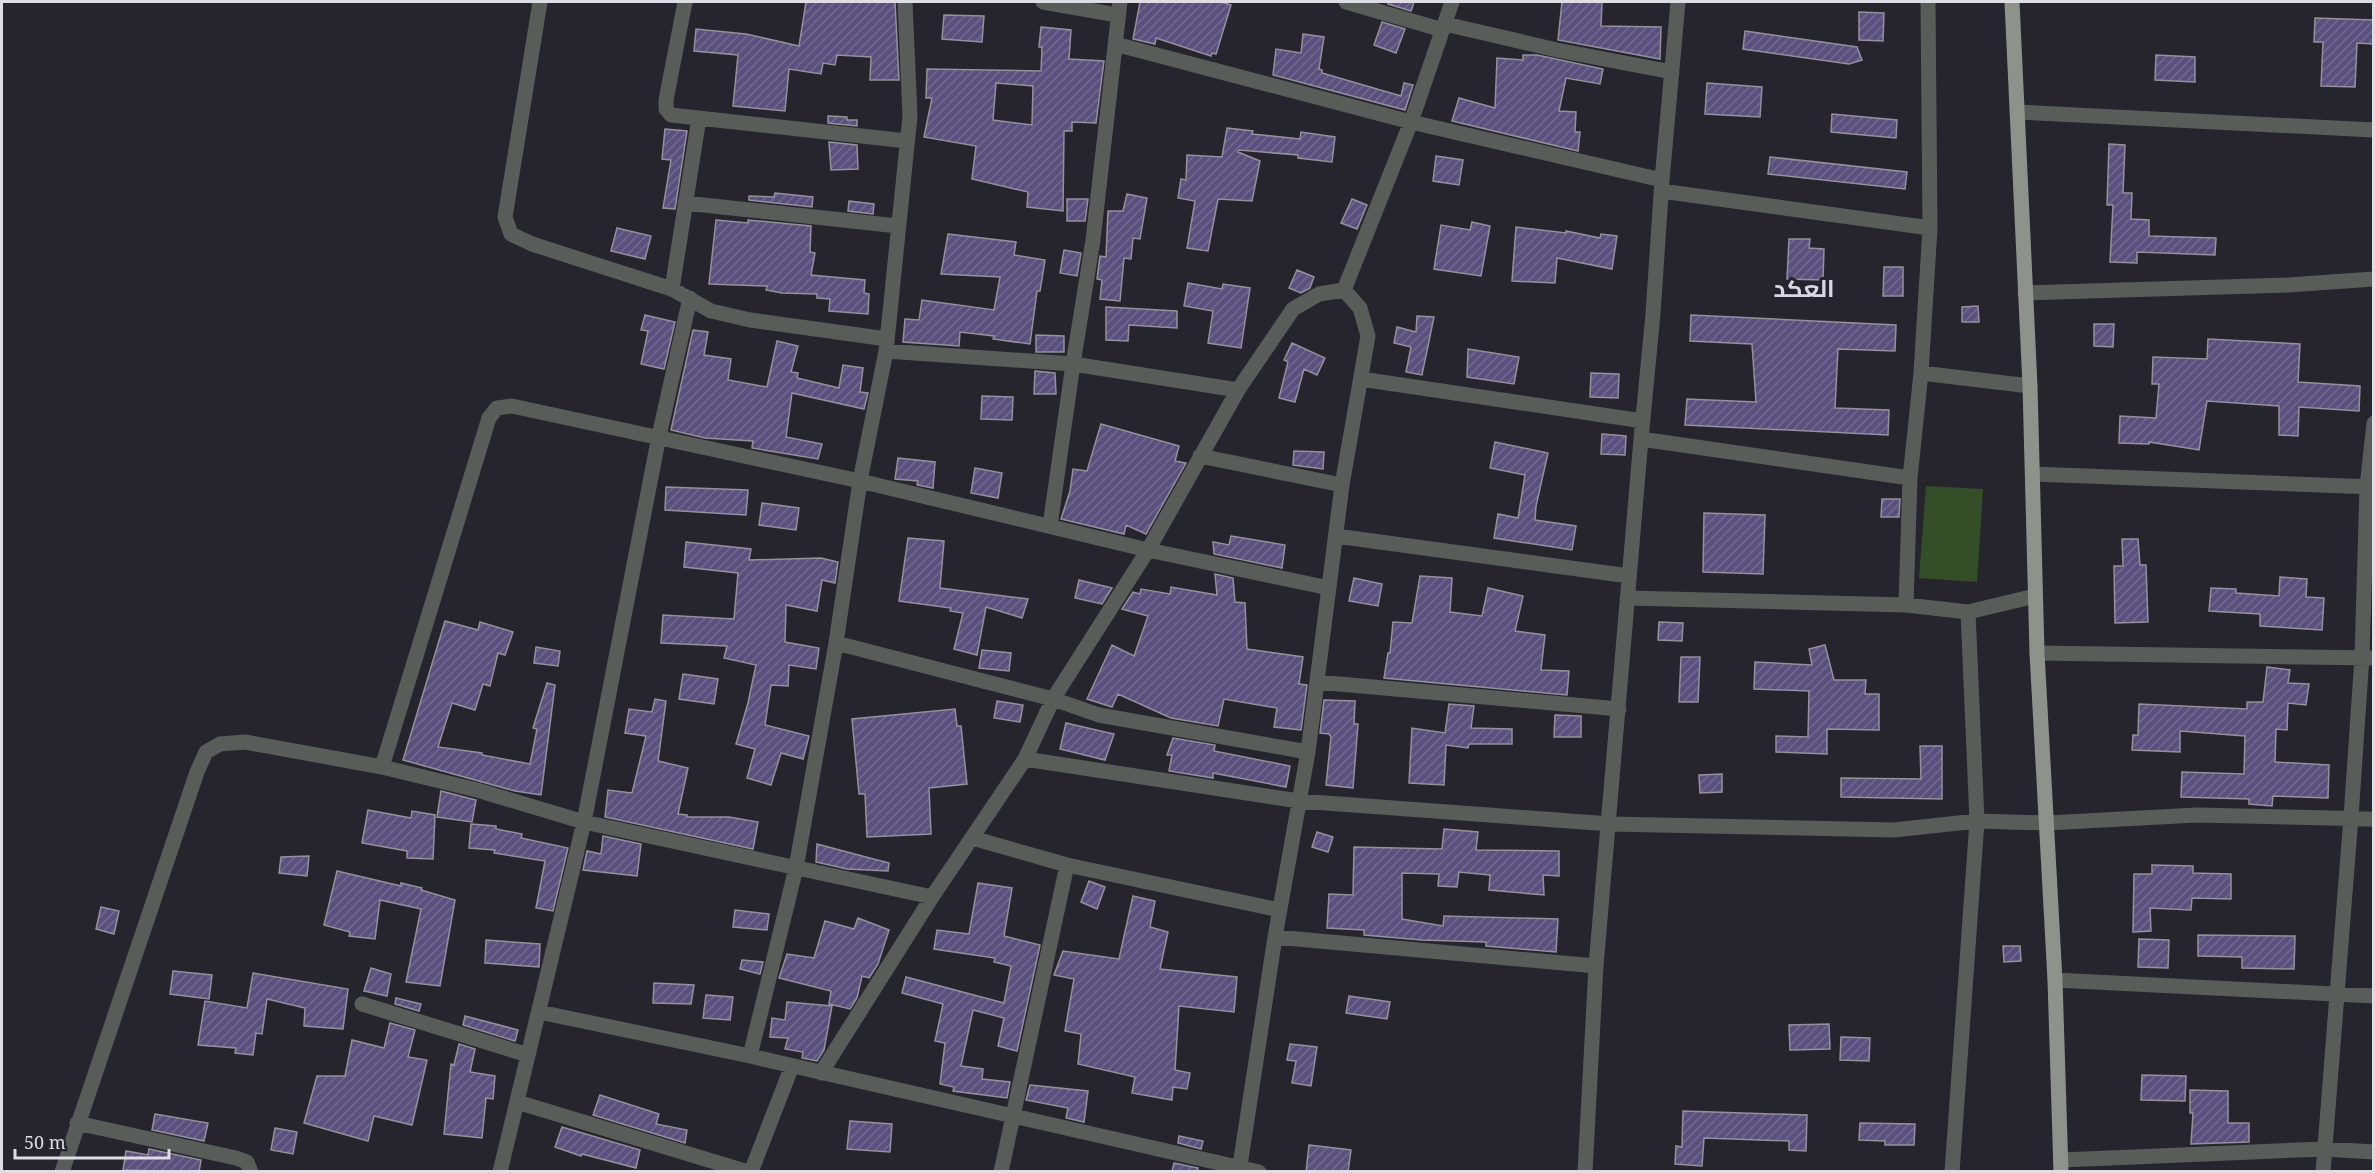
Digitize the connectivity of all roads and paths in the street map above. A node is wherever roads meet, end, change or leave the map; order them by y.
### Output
1 (540, 2) edge
2 (685, 2) edge
3 (905, 2) edge
4 (1043, 2) edge
5 (1346, 2) edge
6 (1452, 2) edge
7 (1678, 2) edge
8 (1928, 2) edge
9 (2012, 2) edge
10 (1119, 8) edge
11 (1444, 27) junction
12 (1114, 44) junction
13 (1672, 72) junction
14 (2018, 112) junction
15 (699, 118) junction
16 (1411, 122) junction
17 (2373, 130) edge
18 (907, 141) junction
19 (1661, 185) junction
20 (685, 203) junction
21 (898, 226) junction
22 (1930, 228) junction
23 (2373, 279) edge
24 (672, 290) junction
25 (1344, 290) junction
26 (2025, 293) junction
27 (690, 298) junction
28 (886, 345) junction
29 (1073, 364) junction
30 (1921, 373) junction
31 (1361, 379) junction
32 (2030, 386) junction
33 (1238, 390) junction
34 (1642, 421) junction
35 (2373, 423) edge
36 (659, 436) junction
37 (1641, 439) junction
38 (1200, 456) junction
39 (2033, 474) junction
40 (1910, 478) junction
41 (860, 481) junction
42 (1342, 485) junction
43 (2370, 487) edge
44 (1050, 526) junction
45 (1336, 536) junction
46 (1148, 549) junction
47 (1629, 576) junction
48 (1329, 588) junction
49 (2035, 596) junction
50 (1627, 598) junction
51 (1906, 605) junction
52 (1968, 612) junction
53 (836, 643) junction
54 (2037, 653) junction
55 (2368, 658) edge
56 (1317, 682) junction
57 (1053, 699) junction
58 (1619, 709) junction
59 (1308, 752) junction
60 (1025, 759) junction
61 (382, 767) junction
62 (1299, 801) junction
63 (2351, 817) junction
64 (2373, 819) edge
65 (1977, 821) junction
66 (584, 822) junction
67 (2047, 823) junction
68 (1610, 824) junction
69 (972, 838) junction
70 (1067, 865) junction
71 (796, 868) junction
72 (932, 897) junction
73 (1280, 910) junction
74 (1275, 937) junction
75 (1596, 966) junction
76 (2055, 980) junction
77 (2337, 993) junction
78 (2373, 996) edge
79 (362, 1004) dead end
80 (539, 1012) junction
81 (528, 1054) junction
82 (750, 1056) junction
83 (792, 1066) junction
84 (821, 1073) junction
85 (517, 1102) junction
86 (1013, 1115) junction
87 (76, 1123) junction
88 (2324, 1149) junction
89 (2373, 1152) edge
90 (2061, 1166) edge
91 (1239, 1170) edge
92 (62, 1172) edge
93 (251, 1172) edge
94 (500, 1172) edge
95 (750, 1172) edge
96 (1000, 1172) edge
97 (1259, 1172) edge
98 (1585, 1172) edge
99 (1952, 1172) edge
100 (2323, 1172) edge

1 - 24 street
2 - 15 street
3 - 18 street
4 - 10 street
5 - 11 street
6 - 11 street
7 - 13 street
8 - 22 street
9 - 14 main road
10 - 12 street
11 - 13 street
11 - 16 street
12 - 16 street
12 - 29 street
13 - 19 street
14 - 17 street
14 - 26 main road
15 - 18 street
15 - 20 street
16 - 19 street
16 - 25 street
18 - 21 street
19 - 22 street
19 - 34 street
20 - 21 street
20 - 24 street
21 - 28 street
22 - 30 street
23 - 26 street
24 - 27 street
25 - 31 street
25 - 33 street
26 - 32 main road
27 - 28 street
27 - 36 street
28 - 29 street
28 - 41 street
29 - 33 street
29 - 44 street
30 - 32 street
30 - 40 street
31 - 34 street
31 - 42 street
32 - 39 main road
33 - 38 street
34 - 37 street
35 - 43 street
36 - 41 street
36 - 61 street
36 - 66 street
37 - 40 street
37 - 47 street
38 - 42 street
38 - 46 street
39 - 43 street
39 - 49 main road
40 - 51 street
41 - 44 street
41 - 53 street
42 - 45 street
43 - 55 street
44 - 46 street
45 - 47 street
45 - 48 street
46 - 48 street
46 - 57 street
47 - 50 street
48 - 56 street
49 - 52 street
49 - 54 main road
50 - 51 street
50 - 58 street
51 - 52 street
52 - 65 street
53 - 57 street
53 - 71 street
54 - 55 street
54 - 67 main road
55 - 63 street
56 - 58 street
56 - 59 street
57 - 59 street
57 - 60 street
58 - 68 street
59 - 62 street
60 - 62 street
60 - 69 street
61 - 66 street
61 - 87 street
62 - 68 street
62 - 73 street
63 - 64 street
63 - 67 street
63 - 77 street
65 - 67 street
65 - 68 street
65 - 99 street
66 - 71 street
66 - 80 street
67 - 76 main road
68 - 75 street
69 - 70 street
69 - 72 street
70 - 73 street
70 - 86 street
71 - 72 street
71 - 82 street
72 - 84 street
73 - 74 street
74 - 75 street
74 - 91 street
75 - 98 street
76 - 77 street
76 - 90 main road
77 - 78 street
77 - 88 street
79 - 81 street
80 - 81 street
80 - 82 street
81 - 85 street
82 - 83 street
83 - 84 street
83 - 95 street
84 - 86 street
85 - 94 street
85 - 95 street
86 - 91 street
86 - 96 street
87 - 92 street
87 - 93 street
88 - 89 street
88 - 90 street
88 - 100 street
91 - 97 street

